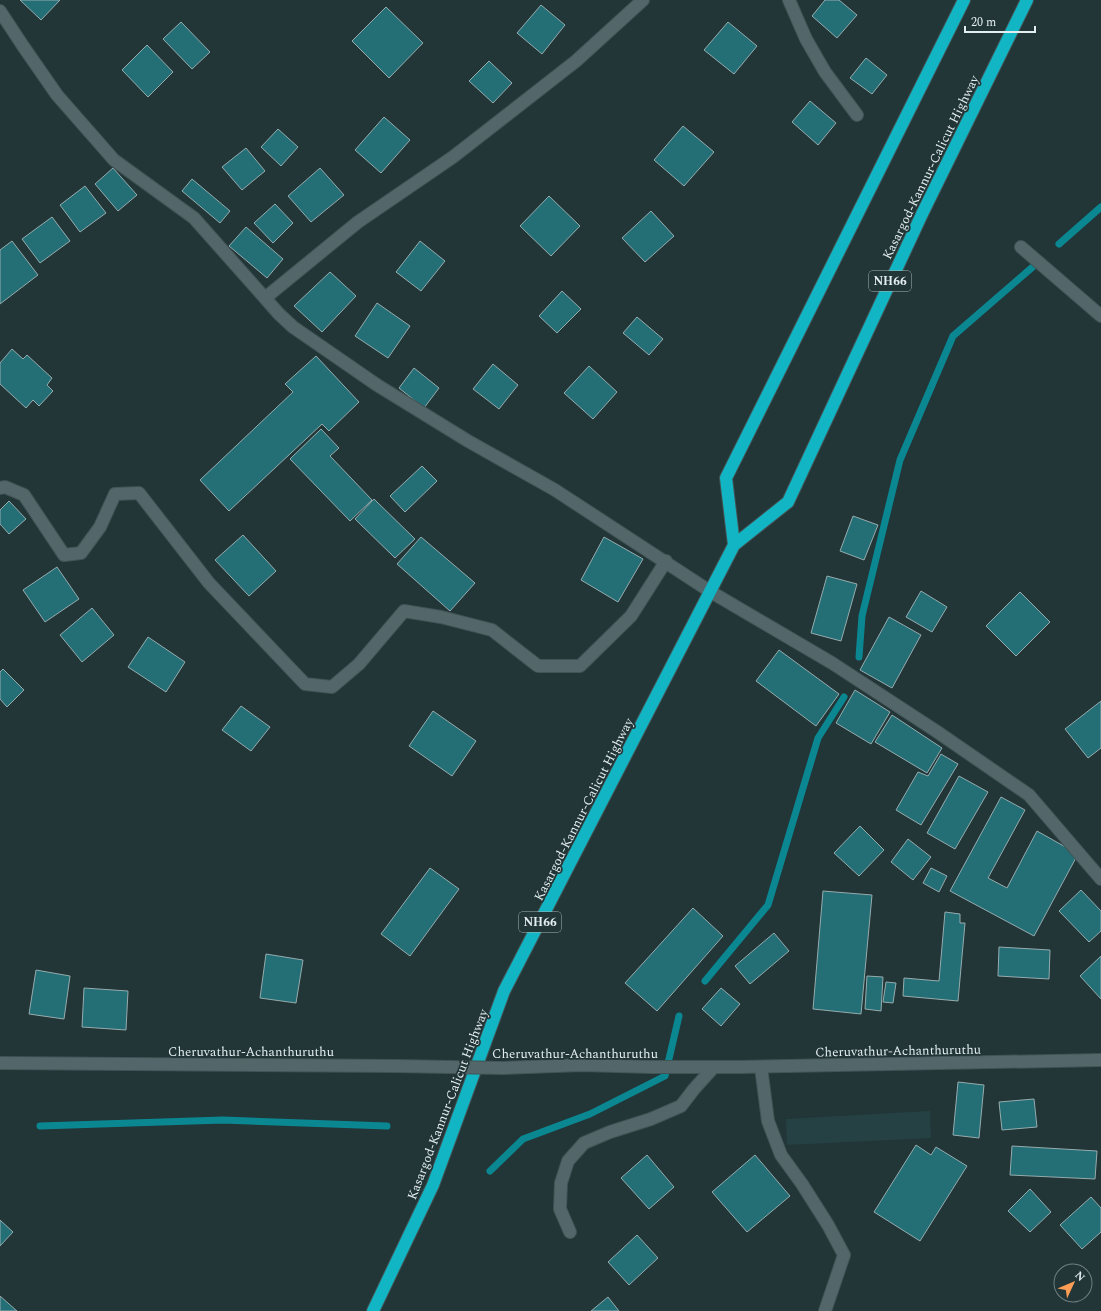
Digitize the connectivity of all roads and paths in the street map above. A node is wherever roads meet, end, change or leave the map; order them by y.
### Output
1 (643, 0) edge
2 (789, 0) edge
3 (964, 0) edge
4 (1027, 0) edge
5 (0, 11) edge
6 (857, 115) dead end
7 (1021, 247) dead end
8 (265, 298) junction
9 (1101, 316) edge
10 (0, 488) edge
11 (734, 545) junction
12 (666, 561) junction
13 (711, 592) junction
14 (1101, 879) edge
15 (1101, 1060) edge
16 (0, 1064) edge
17 (761, 1067) junction
18 (709, 1068) junction
19 (570, 1232) dead end
20 (373, 1311) edge
21 (825, 1311) edge

1 - 8 street
2 - 6 street
3 - 11 highway
4 - 11 highway, Kasargod-Kannur-Calicut Highway / NH66
5 - 8 street
7 - 9 street
8 - 12 street
10 - 12 street
11 - 13 highway, Kasargod-Kannur-Calicut Highway / NH66
12 - 13 street
13 - 14 street
13 - 20 highway, Kasargod-Kannur-Calicut Highway / NH66
15 - 17 street, Cheruvathur-Achanthuruthu
16 - 18 street, Cheruvathur-Achanthuruthu, bridge
17 - 18 street, Cheruvathur-Achanthuruthu
17 - 21 street
18 - 19 street

